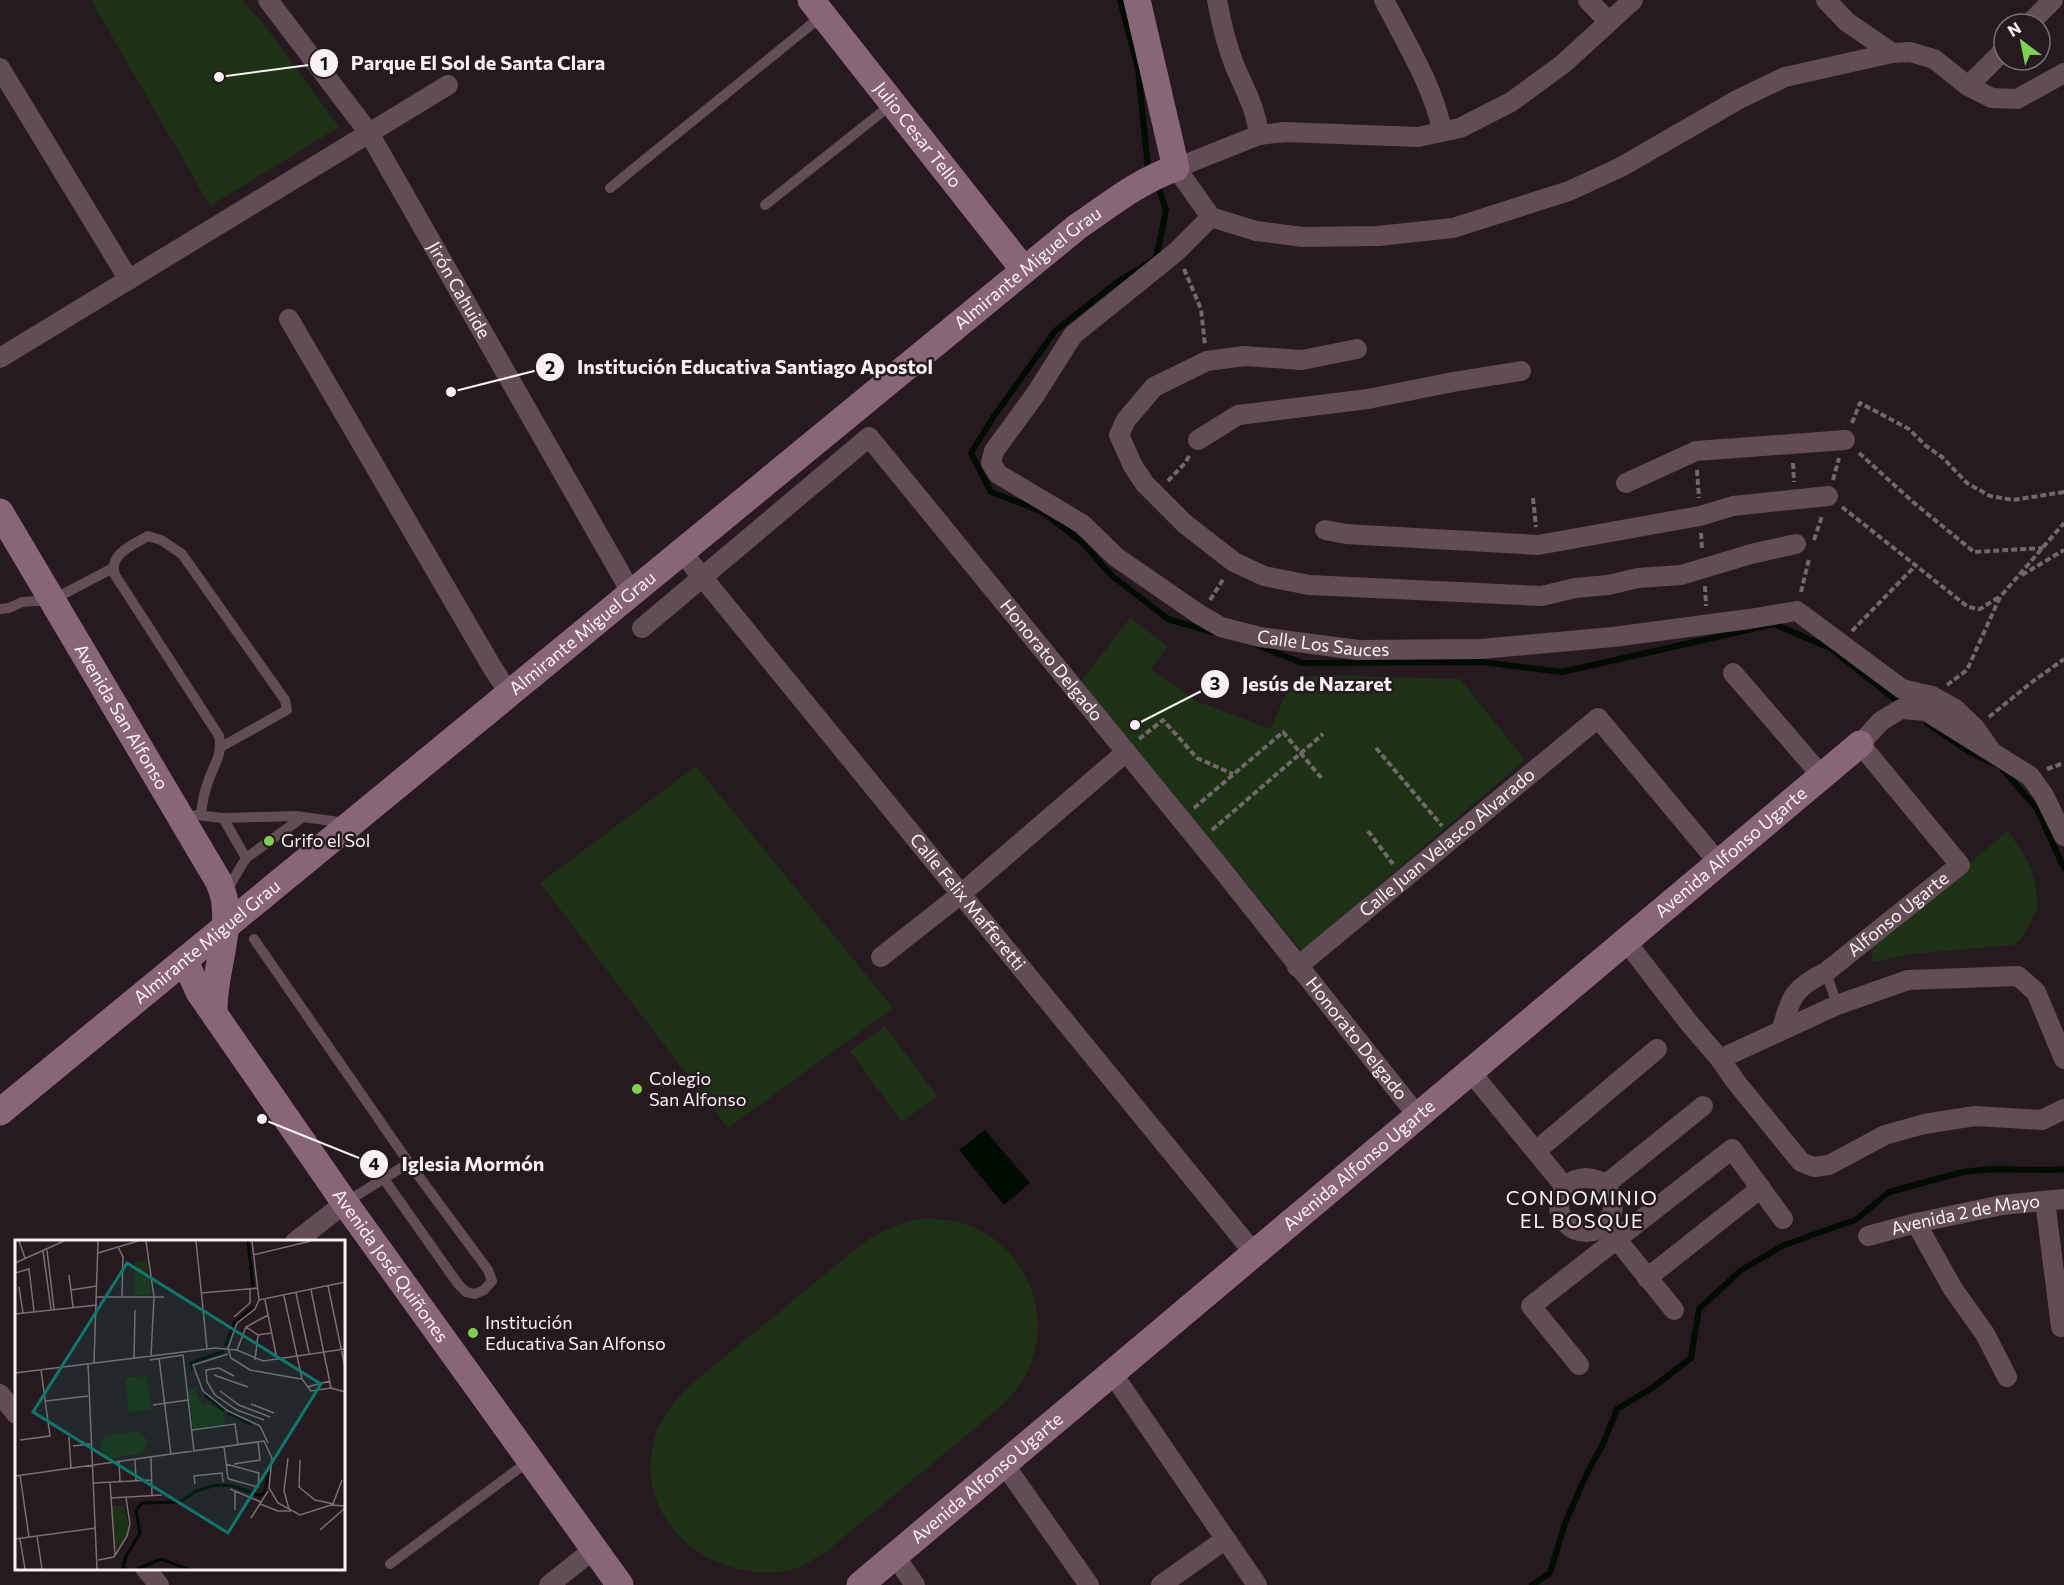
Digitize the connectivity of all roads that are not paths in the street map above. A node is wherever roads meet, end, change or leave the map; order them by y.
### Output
1 (268, 0) edge
2 (1137, 0) edge
3 (1217, 0) edge
4 (1384, 0) edge
5 (1588, 0) edge
6 (1633, 0) edge
7 (1826, 0) edge
8 (2053, 0) edge
9 (817, 8) edge
10 (2041, 12) edge
11 (1609, 22) junction
12 (1892, 53) junction
13 (1992, 62) edge
14 (0, 68) edge
15 (2064, 73) edge
16 (448, 85) dead end
17 (1968, 86) junction
18 (893, 103) junction
19 (1442, 132) junction
20 (369, 133) junction
21 (1259, 135) junction
22 (1176, 168) junction
23 (610, 188) dead end
24 (765, 205) dead end
25 (1211, 217) junction
26 (1024, 270) junction
27 (129, 280) junction
28 (289, 319) dead end
29 (1357, 349) dead end
30 (0, 358) edge
31 (1521, 371) dead end
32 (1198, 440) road end
33 (1845, 440) road end
34 (1626, 483) dead end
35 (1828, 496) road end
36 (0, 512) edge
37 (1325, 530) dead end
38 (1796, 544) dead end
39 (681, 551) junction
40 (112, 568) junction
41 (702, 577) junction
42 (631, 592) junction
43 (52, 600) junction
44 (0, 609) edge
45 (642, 628) dead end
46 (1733, 673) dead end
47 (509, 693) junction
48 (1860, 744) junction
49 (221, 747) junction
50 (1131, 747) junction
51 (1992, 752) junction
52 (1821, 775) junction
53 (189, 814) junction
54 (303, 817) junction
55 (223, 818) junction
56 (352, 824) junction
57 (2064, 836) edge
58 (246, 858) junction
59 (1718, 862) junction
60 (961, 894) junction
61 (223, 896) junction
62 (225, 928) junction
63 (254, 939) dead end
64 (1625, 940) junction
65 (881, 957) dead end
66 (185, 961) junction
67 (1298, 967) junction
68 (1826, 972) junction
69 (1837, 1005) junction
70 (214, 1013) junction
71 (1782, 1029) junction
72 (1658, 1049) dead end
73 (1720, 1059) junction
74 (2064, 1059) edge
75 (1470, 1071) junction
76 (1703, 1106) dead end
77 (2064, 1109) edge
78 (0, 1112) edge
79 (1417, 1115) junction
80 (1536, 1150) junction
81 (409, 1162) junction
82 (384, 1179) junction
83 (1605, 1185) junction
84 (1565, 1187) junction
85 (1761, 1188) junction
86 (2054, 1200) edge
87 (345, 1203) junction
88 (1783, 1219) dead end
89 (1916, 1223) junction
90 (1604, 1225) junction
91 (1868, 1236) dead end
92 (298, 1240) edge
93 (1617, 1240) junction
94 (1254, 1253) junction
95 (1647, 1278) junction
96 (1674, 1310) dead end
97 (2061, 1327) dead end
98 (1579, 1365) dead end
99 (1112, 1373) junction
100 (2007, 1377) dead end
101 (0, 1394) edge
102 (15, 1413) edge
103 (530, 1461) junction
104 (1004, 1464) junction
105 (1226, 1539) junction
106 (594, 1549) junction
107 (894, 1556) junction
108 (390, 1564) dead end
109 (146, 1570) edge
110 (159, 1585) edge
111 (549, 1585) edge
112 (620, 1585) edge
113 (860, 1585) edge
114 (915, 1585) edge
115 (1089, 1585) edge
116 (1161, 1585) edge
117 (1257, 1585) edge

1 - 20 street, Jirón Cahuide
2 - 22 street
3 - 21 street
4 - 19 street
5 - 11 street
6 - 11 street
7 - 12 street
8 - 10 street
9 - 18 street, Julio Cesar Tello
9 - 23 lane
11 - 19 street
12 - 17 street
12 - 25 street
13 - 17 street
14 - 27 street
15 - 17 street
16 - 20 street
18 - 24 lane
18 - 26 street, Julio Cesar Tello
19 - 21 street
20 - 27 street
20 - 42 street, Jirón Cahuide
21 - 22 street
22 - 25 street
22 - 26 street, Almirante Miguel Grau
25 - 51 street, Calle Los Sauces
26 - 39 street, Almirante Miguel Grau
27 - 30 street
28 - 47 street
29 - 38 street
31 - 32 street
33 - 34 street
35 - 37 street
36 - 43 street, Avenida San Alfonso
39 - 41 street, Calle Felix Mafferetti
39 - 42 street, Almirante Miguel Grau
40 - 43 lane
40 - 49 lane
40 - 49 lane
41 - 45 street, Honorato Delgado
41 - 50 street, Honorato Delgado
41 - 60 street, Calle Felix Mafferetti
42 - 47 street, Almirante Miguel Grau
43 - 44 lane
43 - 53 street, Avenida San Alfonso
46 - 52 street
47 - 56 street, Almirante Miguel Grau
48 - 51 street
48 - 52 street, Avenida Alfonso Ugarte
48 - 68 street, Alfonso Ugarte
49 - 53 lane
50 - 60 street
50 - 67 street, Honorato Delgado
51 - 57 street
52 - 59 street, Avenida Alfonso Ugarte
53 - 55 lane
53 - 61 street, Avenida San Alfonso
54 - 55 lane
54 - 56 lane
54 - 58 lane
55 - 58 lane
56 - 62 street, Almirante Miguel Grau
58 - 61 lane
59 - 64 street, Avenida Alfonso Ugarte
59 - 67 street, Calle Juan Velasco Alvarado
60 - 65 street
60 - 94 street, Calle Felix Mafferetti
61 - 62 street, Avenida San Alfonso
62 - 66 street, Almirante Miguel Grau
62 - 70 street
63 - 81 lane
64 - 73 street
64 - 75 street, Avenida Alfonso Ugarte
66 - 70 street, Avenida José Quiñones
66 - 78 street, Almirante Miguel Grau
67 - 79 street, Honorato Delgado
68 - 69 lane
68 - 71 street, Alfonso Ugarte
69 - 71 street
69 - 74 street
70 - 87 street, Avenida José Quiñones
71 - 73 street
72 - 80 street
73 - 77 street
75 - 79 street, Avenida Alfonso Ugarte
75 - 80 street
76 - 83 street
79 - 94 street, Avenida Alfonso Ugarte
80 - 84 street
81 - 82 lane
81 - 82 lane
82 - 87 lane
83 - 84 street
83 - 90 street
84 - 90 street
85 - 88 street
85 - 93 street
85 - 95 street
86 - 89 street, Avenida 2 de Mayo
86 - 97 street
87 - 92 street
87 - 103 street, Avenida José Quiñones
89 - 91 street, Avenida 2 de Mayo
89 - 100 street
90 - 93 street
93 - 95 street
93 - 98 street
94 - 99 street, Avenida Alfonso Ugarte
95 - 96 street
99 - 104 street, Avenida Alfonso Ugarte
99 - 105 street
101 - 102 street
103 - 106 street, Avenida José Quiñones
103 - 108 lane
104 - 107 street, Avenida Alfonso Ugarte
104 - 115 street
105 - 116 street
105 - 117 street
106 - 111 street
106 - 112 street, Avenida José Quiñones
107 - 113 street, Avenida Alfonso Ugarte
107 - 114 street
109 - 110 street

